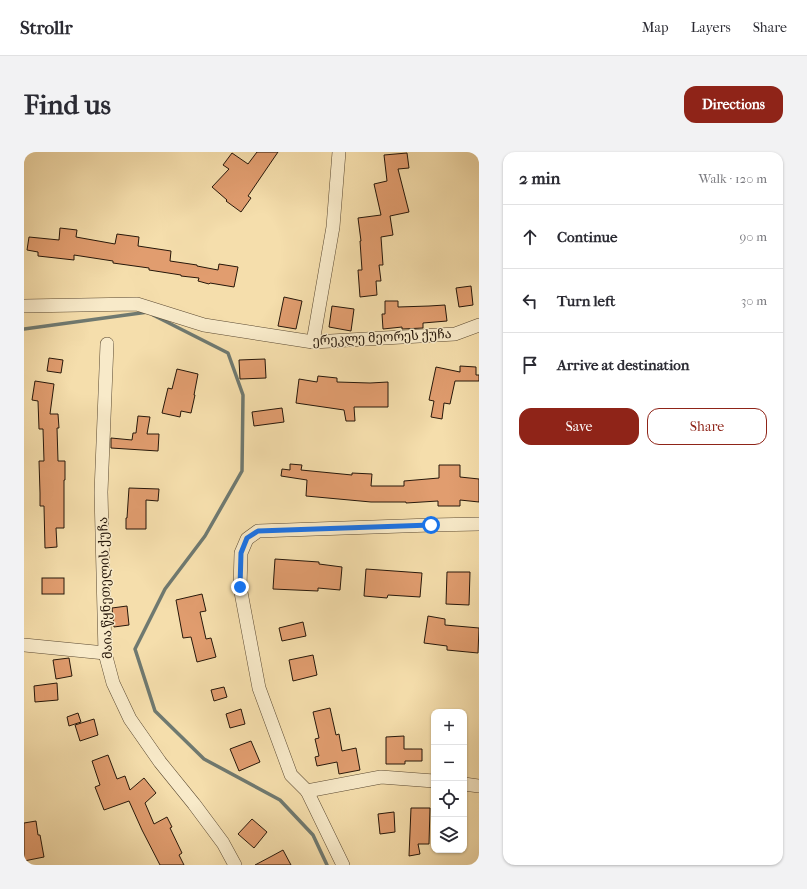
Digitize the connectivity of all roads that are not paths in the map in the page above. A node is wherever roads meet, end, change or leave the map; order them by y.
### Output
1 (339, 152) edge
2 (24, 306) edge
3 (479, 325) edge
4 (313, 342) junction
5 (107, 344) dead end
6 (479, 524) edge
7 (24, 645) edge
8 (105, 653) junction
9 (431, 781) edge
10 (467, 784) edge
11 (479, 786) edge
12 (307, 791) junction
13 (235, 865) edge
14 (343, 865) edge

1 - 4 street
2 - 4 street, ერეკლე მეორეს ქუჩა
3 - 4 street, ერეკლე მეორეს ქუჩა
5 - 8 street, მაია წყნეთელის ქუჩა
6 - 12 street
7 - 8 street
8 - 13 street, მაია წყნეთელის ქუჩა
9 - 12 street
10 - 11 street
12 - 14 street

